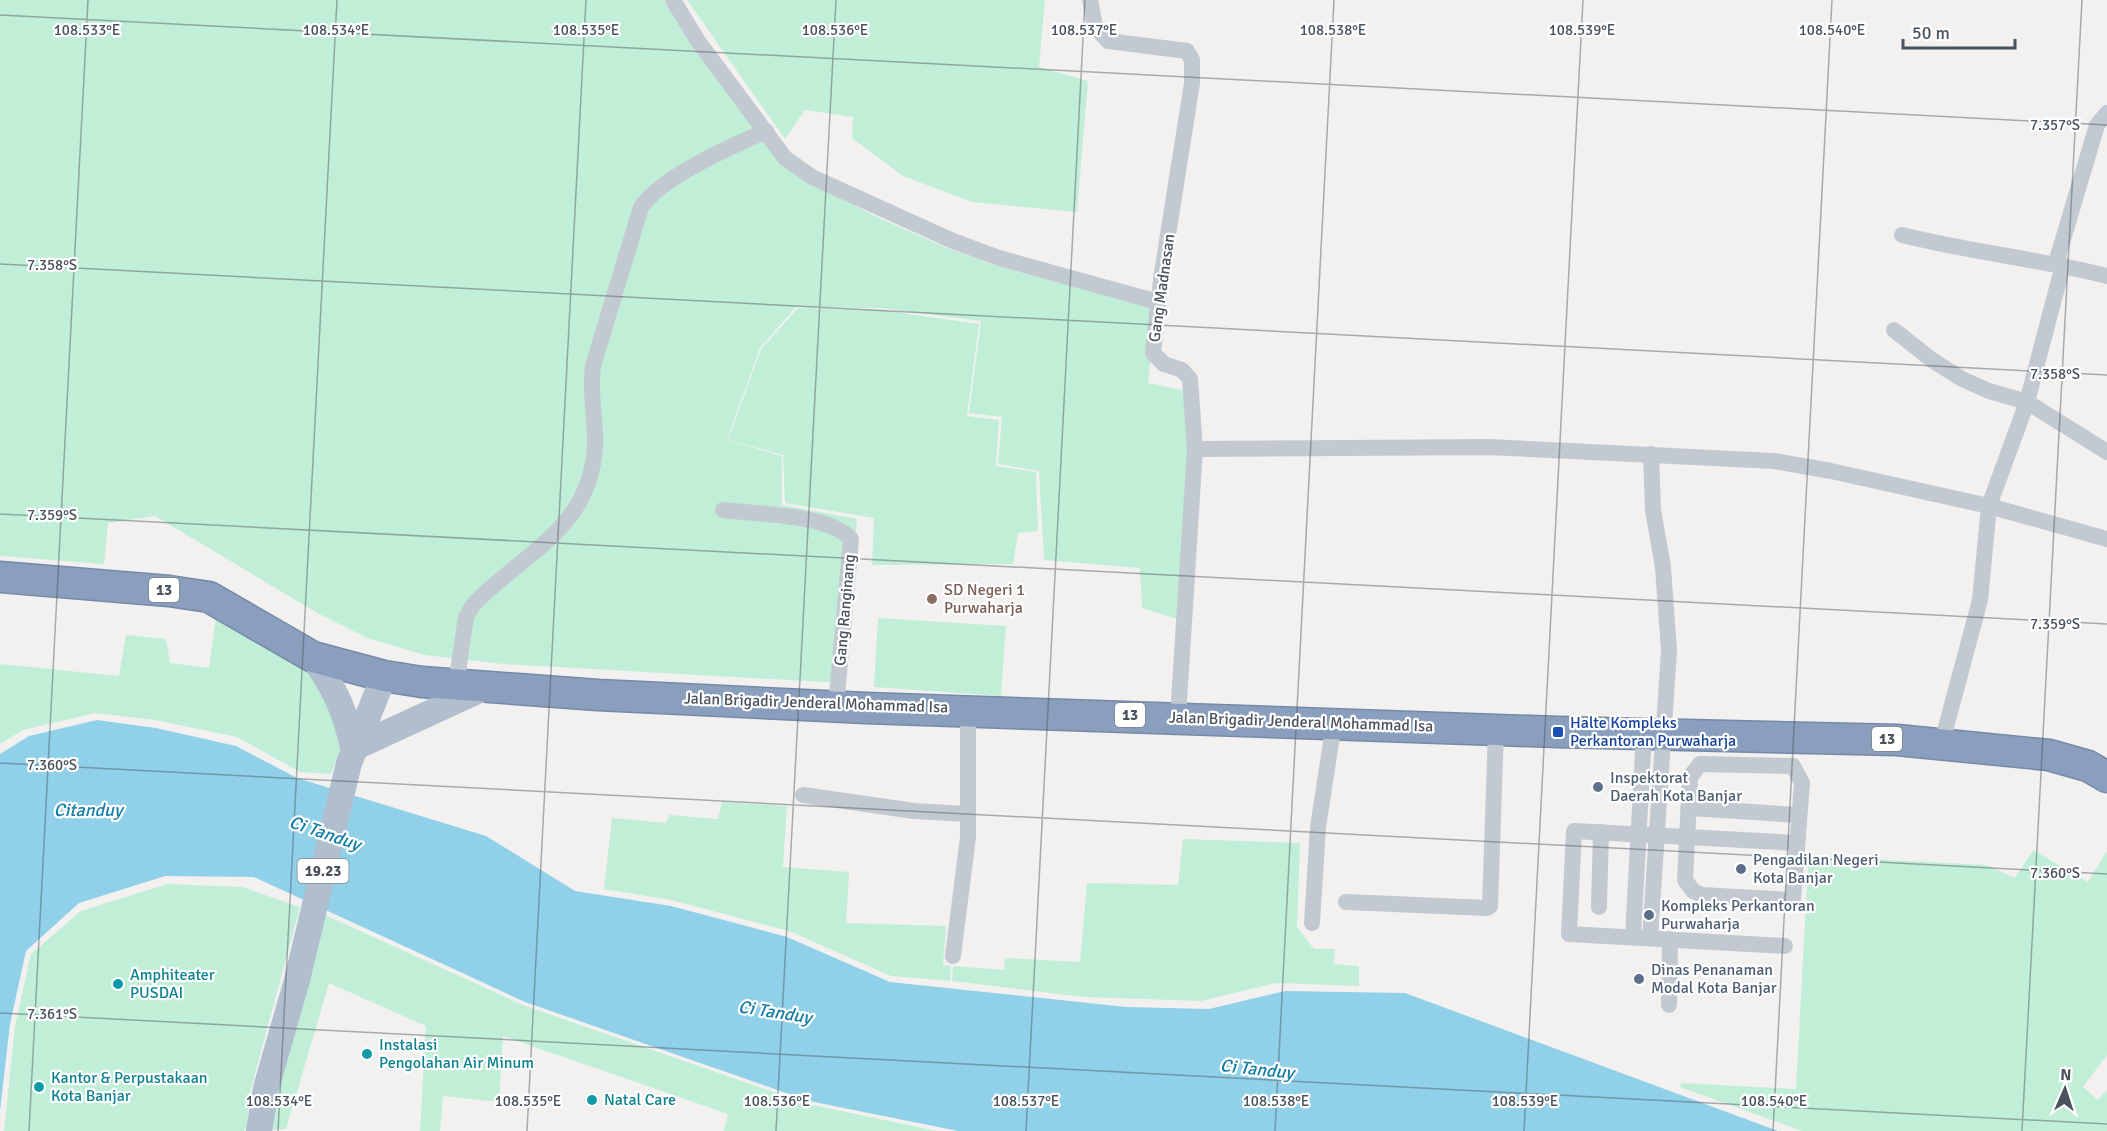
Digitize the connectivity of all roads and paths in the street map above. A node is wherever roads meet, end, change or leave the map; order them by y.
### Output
1 (673, 0) edge
2 (1090, 0) edge
3 (2107, 113) edge
4 (765, 131) junction
5 (1902, 235) dead end
6 (2060, 264) junction
7 (2107, 276) edge
8 (1158, 302) junction
9 (1894, 330) dead end
10 (2027, 402) junction
11 (1195, 450) junction
12 (2107, 452) edge
13 (1651, 454) junction
14 (1989, 506) junction
15 (723, 510) dead end
16 (2107, 539) edge
17 (0, 577) edge
18 (313, 657) junction
19 (384, 676) junction
20 (470, 686) junction
21 (836, 706) junction
22 (968, 709) junction
23 (1178, 717) junction
24 (1334, 723) junction
25 (1496, 729) junction
26 (1653, 734) junction
27 (1942, 742) junction
28 (353, 754) junction
29 (2107, 777) edge
30 (803, 795) dead end
31 (1689, 808) junction
32 (968, 814) junction
33 (1799, 815) junction
34 (1601, 832) junction
35 (1638, 833) junction
36 (1656, 833) junction
37 (1688, 836) junction
38 (1797, 843) junction
39 (1346, 902) dead end
40 (1599, 907) dead end
41 (1312, 923) dead end
42 (1633, 937) junction
43 (1650, 938) junction
44 (1670, 939) junction
45 (1785, 946) dead end
46 (953, 957) dead end
47 (1669, 1005) dead end
48 (259, 1131) edge

1 - 4 street
2 - 8 street, Gang Madnasan
3 - 6 street
4 - 8 street
4 - 20 street
5 - 6 street
6 - 7 street
6 - 10 street
8 - 11 street, Gang Madnasan
9 - 10 street
10 - 12 street
10 - 14 street
11 - 13 street
11 - 23 street, Gang Madnasan
13 - 14 street
13 - 26 street
14 - 16 street
14 - 27 street
15 - 21 street, Gang Ranginang
17 - 18 highway, 13
18 - 19 highway, 13
18 - 28 main road
19 - 20 highway, Jalan Brigadir Jenderal Mohammad Isa / 13
19 - 28 main road, 19.23
20 - 21 highway, Jalan Brigadir Jenderal Mohammad Isa / 13
20 - 28 main road
21 - 22 highway, Jalan Brigadir Jenderal Mohammad Isa / 13
22 - 23 highway, Jalan Brigadir Jenderal Mohammad Isa / 13
22 - 32 street
23 - 24 highway, Jalan Brigadir Jenderal Mohammad Isa / 13
24 - 25 highway, Jalan Brigadir Jenderal Mohammad Isa / 13
24 - 41 street
25 - 26 highway, Jalan Brigadir Jenderal Mohammad Isa / 13
25 - 39 street
26 - 27 highway, Jalan Brigadir Jenderal Mohammad Isa / 13
26 - 35 street
26 - 36 street
27 - 29 highway, Jalan Brigadir Jenderal Mohammad Isa / 13
28 - 48 main road, 19.23
30 - 32 street
31 - 33 street
31 - 33 street
31 - 37 street
32 - 46 street
33 - 38 street
34 - 35 street
34 - 40 street
34 - 42 street
35 - 36 street
35 - 42 street
36 - 37 street
36 - 43 street
37 - 38 street
37 - 38 street
42 - 43 street
43 - 44 street
44 - 45 street
44 - 47 street

